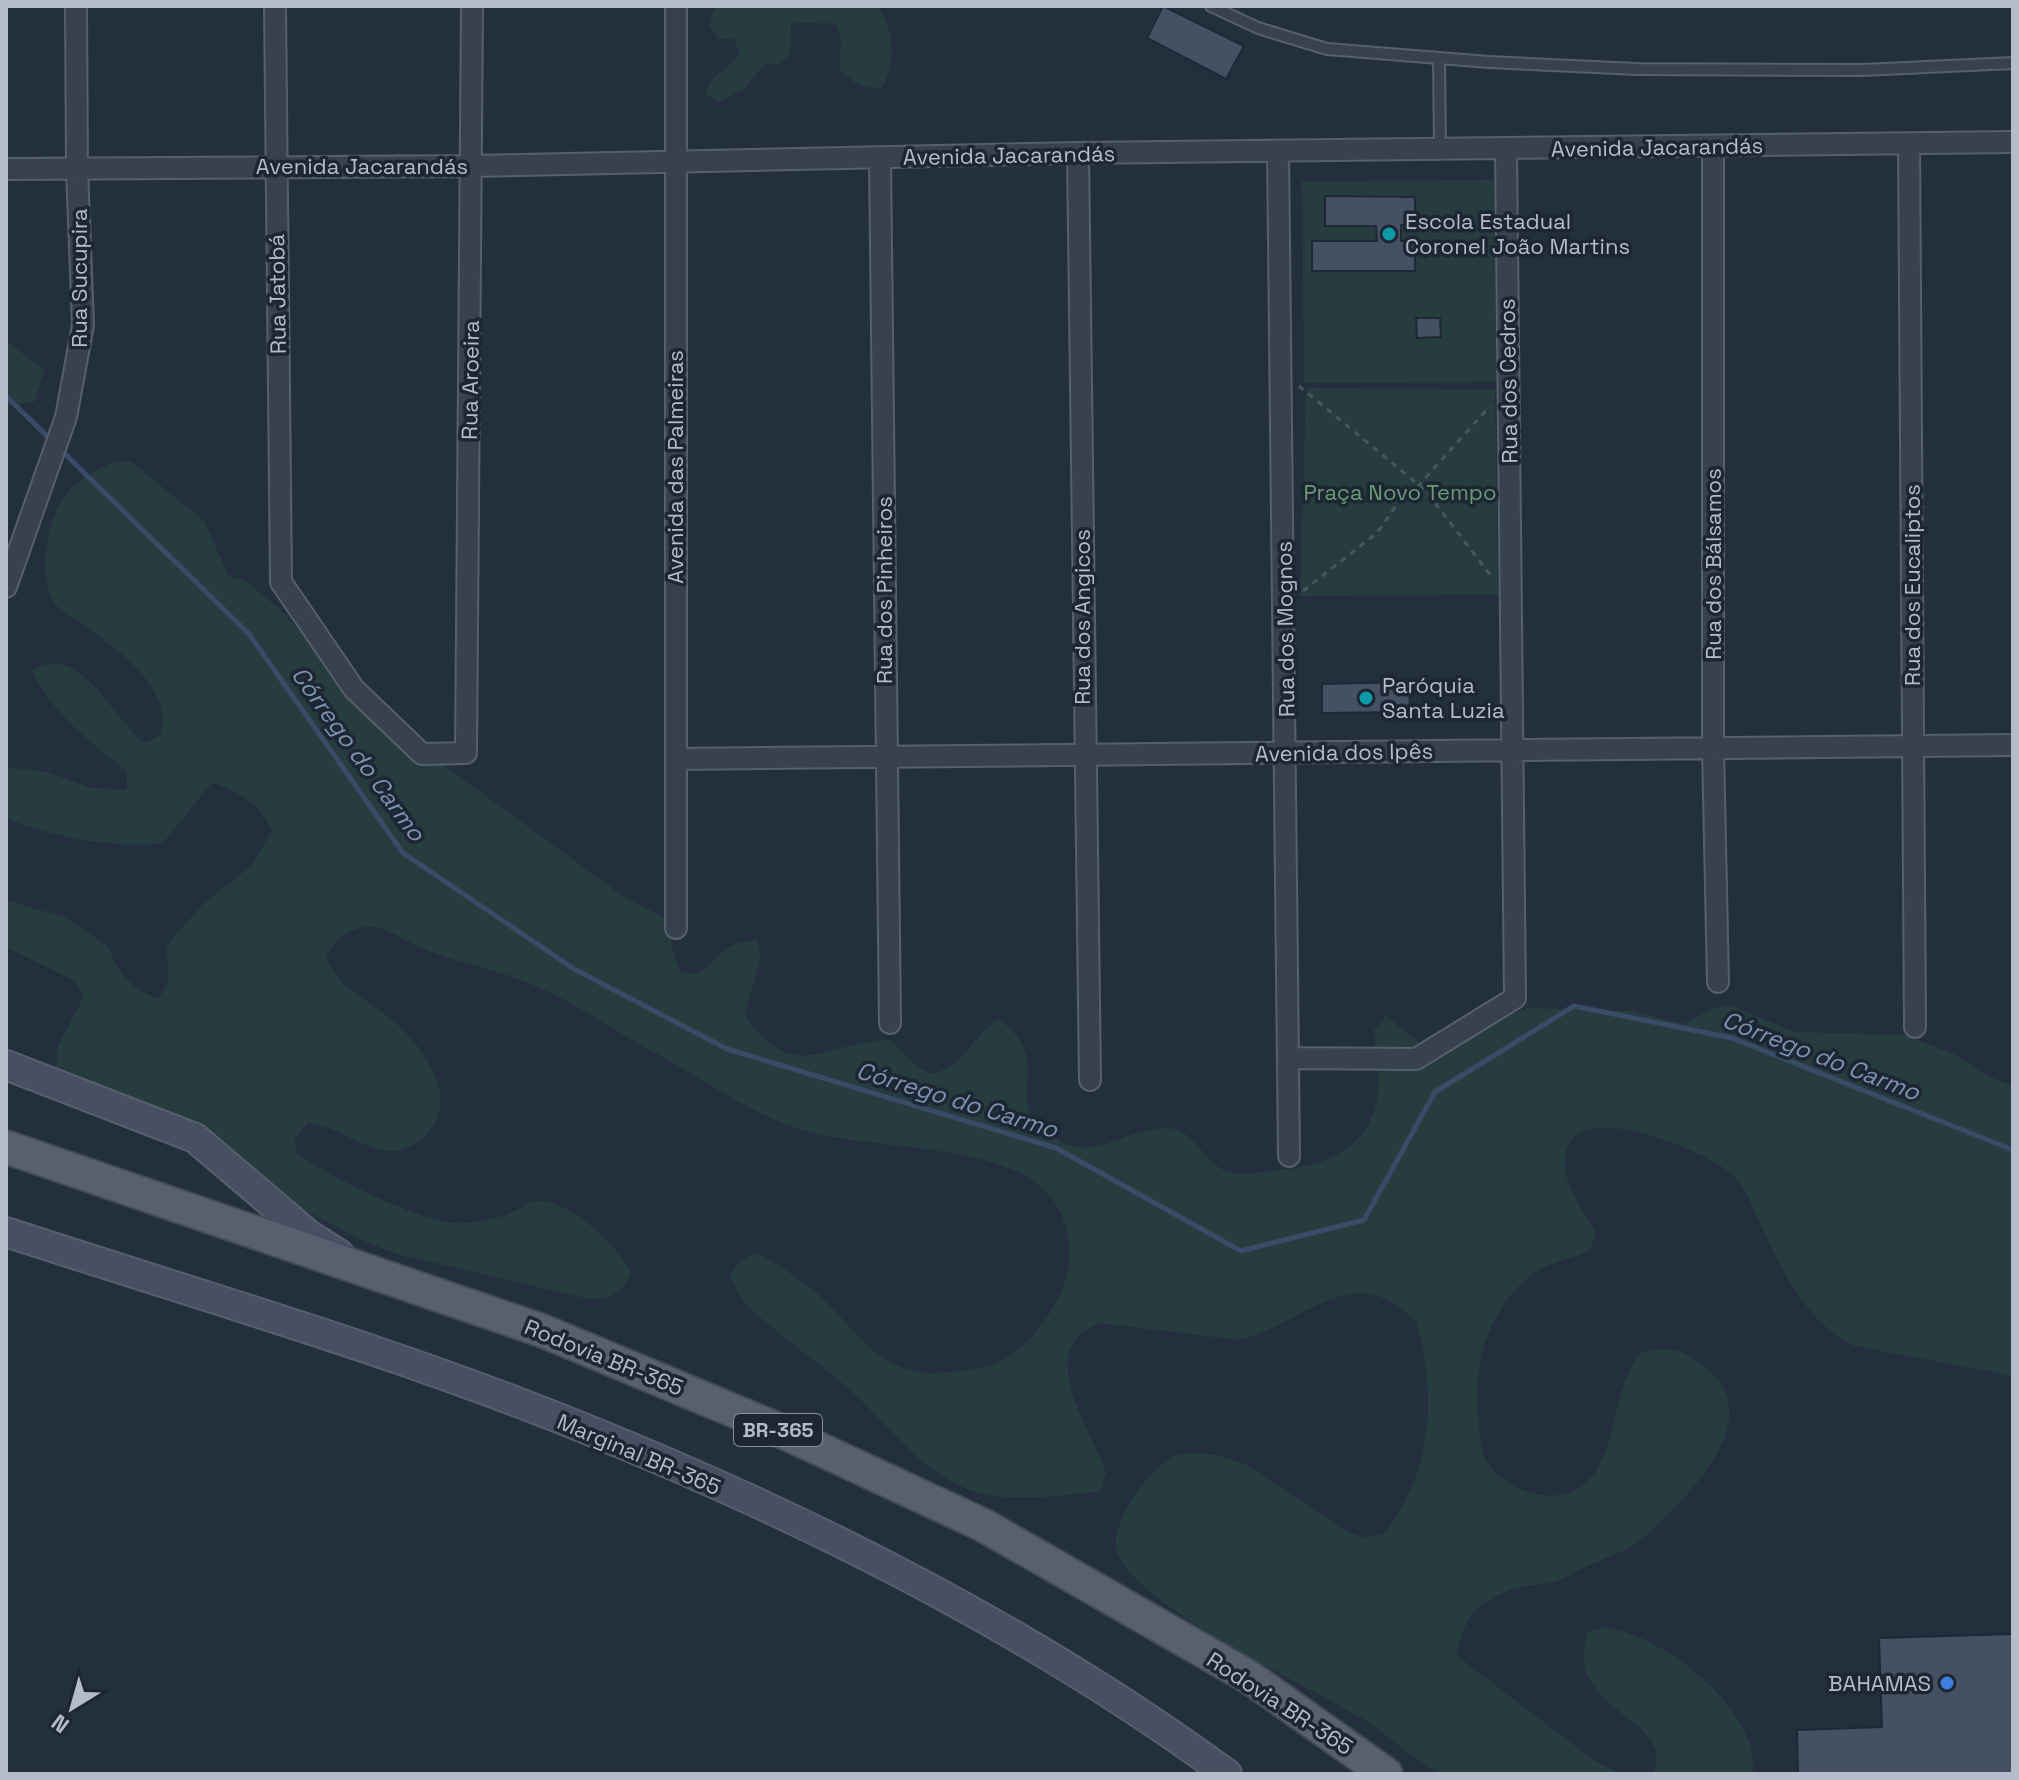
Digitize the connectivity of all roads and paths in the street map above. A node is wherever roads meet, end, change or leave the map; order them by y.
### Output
1 (76, 6) edge
2 (275, 6) edge
3 (472, 6) edge
4 (676, 6) edge
5 (1211, 6) edge
6 (1439, 58) junction
7 (2013, 63) edge
8 (2013, 142) edge
9 (1909, 144) junction
10 (1713, 147) junction
11 (1440, 149) junction
12 (1506, 149) junction
13 (1278, 151) junction
14 (1078, 153) junction
15 (880, 158) junction
16 (674, 163) junction
17 (276, 166) junction
18 (472, 166) junction
19 (6, 169) edge
20 (77, 169) junction
21 (1281, 371) junction
22 (1508, 385) junction
23 (1419, 485) junction
24 (281, 582) joint
25 (6, 587) edge
26 (1511, 602) junction
27 (1284, 606) junction
28 (2013, 745) edge
29 (1913, 746) junction
30 (1713, 748) junction
31 (1512, 750) junction
32 (1286, 753) junction
33 (1083, 755) junction
34 (885, 757) junction
35 (676, 759) junction
36 (676, 928) dead end
37 (1718, 982) dead end
38 (890, 1023) dead end
39 (1915, 1027) dead end
40 (1290, 1058) junction
41 (6, 1065) edge
42 (1090, 1080) dead end
43 (6, 1147) edge
44 (1289, 1156) dead end
45 (6, 1232) edge
46 (364, 1269) junction
47 (1173, 1635) junction
48 (1227, 1774) edge
49 (1352, 1774) edge
50 (1386, 1774) edge

1 - 20 street, Rua Sucupira
2 - 17 street, Rua Jatobá
3 - 18 street, Rua Aroeira
4 - 16 street, Avenida das Palmeiras
5 - 6 lane
6 - 7 lane
6 - 11 lane
8 - 9 street, Avenida Jacarandás
9 - 10 street, Avenida Jacarandás
9 - 29 street, Rua dos Eucaliptos
10 - 12 street, Avenida Jacarandás
10 - 30 street, Rua dos Bálsamos
11 - 12 street, Avenida Jacarandás
11 - 13 street, Avenida Jacarandás
12 - 22 street, Rua dos Cedros
13 - 14 street, Avenida Jacarandás
13 - 21 street, Rua dos Mognos
14 - 15 street, Avenida Jacarandás
14 - 33 street, Rua dos Angicos
15 - 16 street, Avenida Jacarandás
15 - 34 street, Rua dos Pinheiros
16 - 18 street, Avenida Jacarandás
16 - 35 street, Avenida das Palmeiras
17 - 18 street, Avenida Jacarandás
17 - 20 street, Avenida Jacarandás
17 - 24 street, Rua Jatobá
18 - 24 street, Rua Aroeira
19 - 20 street, Avenida Jacarandás
20 - 25 street, Rua Sucupira
21 - 23 path
21 - 27 street, Rua dos Mognos
22 - 23 path
22 - 26 street, Rua dos Cedros
23 - 26 path
23 - 27 path
26 - 31 street, Rua dos Cedros
27 - 32 street, Rua dos Mognos
28 - 29 street, Avenida dos Ipês
29 - 30 street, Avenida dos Ipês
29 - 39 street, Rua dos Eucaliptos
30 - 31 street, Avenida dos Ipês
30 - 37 street, Rua dos Bálsamos
31 - 32 street, Avenida dos Ipês
31 - 40 street, Rua dos Cedros
32 - 33 street, Avenida dos Ipês
32 - 40 street, Rua dos Mognos
33 - 34 street, Avenida dos Ipês
33 - 42 street, Rua dos Angicos
34 - 35 street, Avenida dos Ipês
34 - 38 street, Rua dos Pinheiros
35 - 36 street, Avenida das Palmeiras
40 - 44 street, Rua dos Mognos
41 - 46 street
43 - 46 main road, Rodovia BR-365 / BR-365
45 - 48 street, Marginal BR-365
46 - 47 main road, Rodovia BR-365 / BR-365
47 - 49 main road, Rodovia BR-365 / BR-365
47 - 50 main road, Rodovia BR-365 / BR-365

